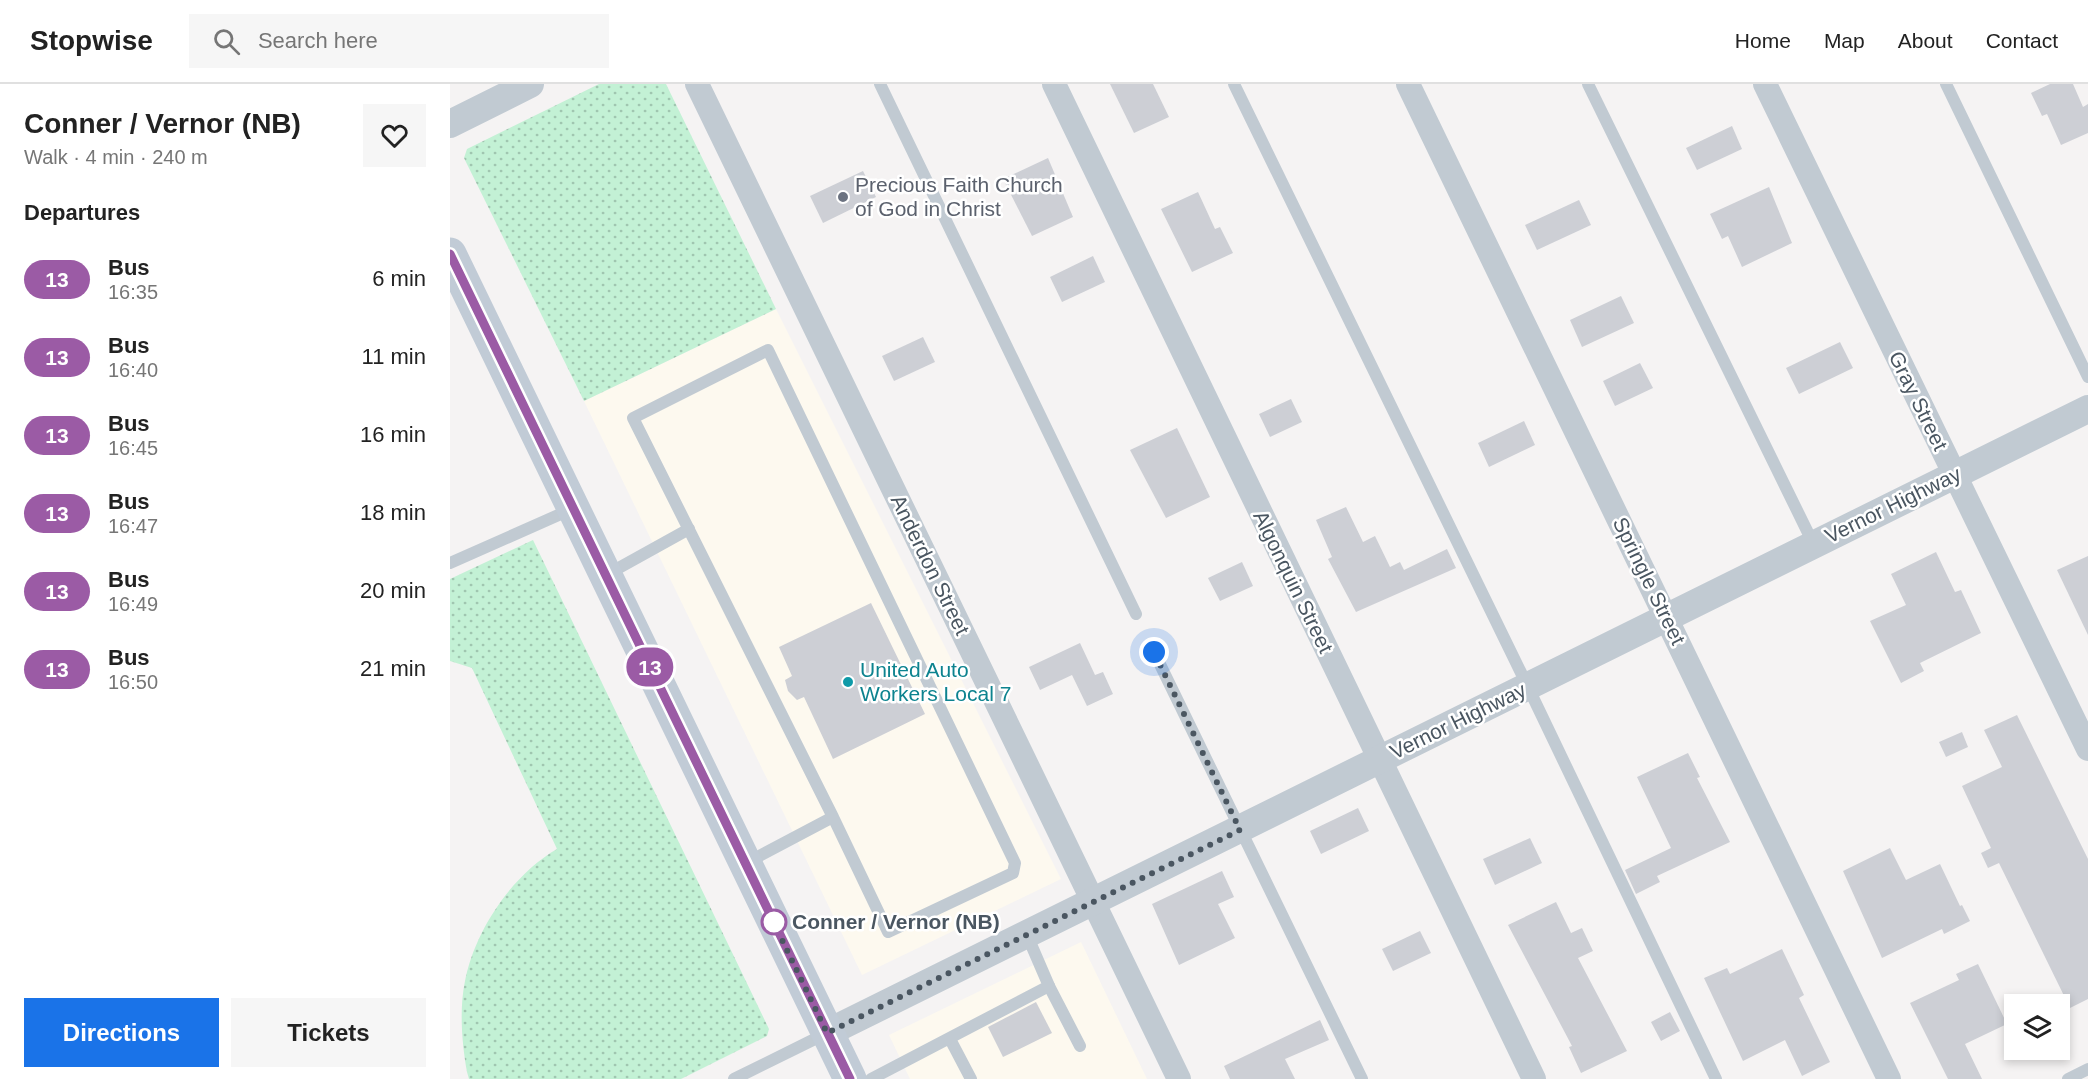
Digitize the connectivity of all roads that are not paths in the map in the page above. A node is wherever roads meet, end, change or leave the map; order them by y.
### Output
1 (530, 84) edge
2 (697, 84) edge
3 (880, 84) edge
4 (1054, 84) edge
5 (1234, 84) edge
6 (1408, 84) edge
7 (1588, 84) edge
8 (1765, 84) edge
9 (1946, 84) edge
10 (450, 124) edge
11 (450, 254) edge
12 (2088, 376) edge
13 (2088, 409) edge
14 (1954, 476) junction
15 (573, 508) junction
16 (688, 529) junction
17 (1814, 545) junction
18 (450, 563) edge
19 (605, 575) junction
20 (1136, 614) dead end
21 (1667, 618) junction
22 (1154, 652) dead end
23 (1528, 687) junction
24 (2088, 749) edge
25 (1380, 760) junction
26 (833, 817) junction
27 (1240, 830) junction
28 (745, 863) junction
29 (1093, 902) junction
30 (1027, 935) junction
31 (1049, 986) junction
32 (827, 1033) junction
33 (950, 1039) junction
34 (1080, 1046) dead end
35 (2088, 1069) edge
36 (734, 1079) edge
37 (850, 1079) edge
38 (871, 1079) edge
39 (971, 1079) edge
40 (1179, 1079) edge
41 (1362, 1079) edge
42 (1534, 1079) edge
43 (1716, 1079) edge
44 (1889, 1079) edge
45 (2068, 1079) edge

1 - 10 street
2 - 29 street, Anderdon Street
3 - 20 lane
4 - 25 street, Algonquin Street
5 - 23 lane
6 - 21 street, Springle Street
7 - 17 lane
8 - 14 street, Gray Street
9 - 12 lane
11 - 15 main road
13 - 14 street, Vernor Highway
14 - 17 street, Vernor Highway
14 - 24 street, Gray Street
15 - 18 lane
15 - 19 main road
16 - 19 lane
16 - 26 lane
16 - 26 lane
17 - 21 street, Vernor Highway
19 - 28 main road
21 - 23 street, Vernor Highway
21 - 44 street, Springle Street
22 - 27 lane
23 - 25 street, Vernor Highway
23 - 43 lane
25 - 27 street, Vernor Highway
25 - 42 street, Algonquin Street
26 - 28 lane
27 - 29 street, Vernor Highway
27 - 41 lane
28 - 32 main road
29 - 30 street, Vernor Highway
29 - 40 street, Anderdon Street
30 - 31 lane
30 - 32 street, Vernor Highway
31 - 33 lane
31 - 34 lane
32 - 36 lane
32 - 37 main road
33 - 38 lane
33 - 39 lane
35 - 45 lane

